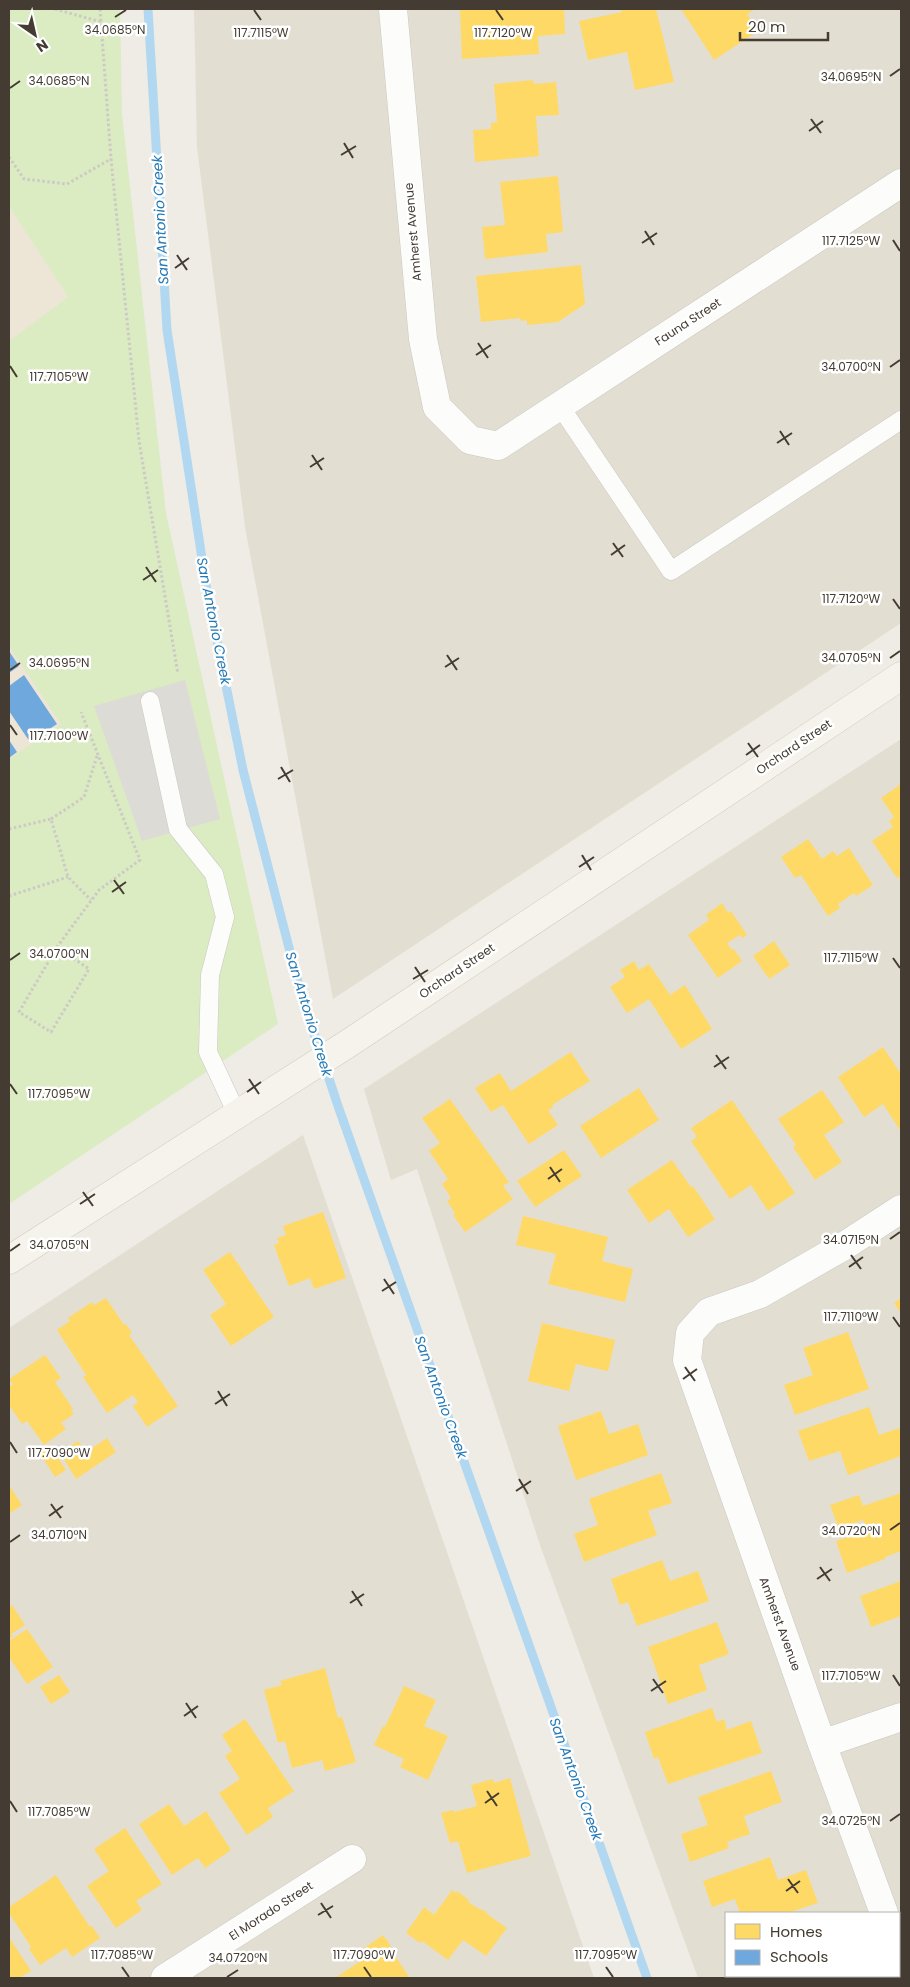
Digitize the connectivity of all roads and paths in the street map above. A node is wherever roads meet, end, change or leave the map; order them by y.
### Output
1 (55, 9) edge
2 (100, 9) edge
3 (393, 9) edge
4 (101, 22) junction
5 (9, 157) edge
6 (111, 160) junction
7 (901, 183) edge
8 (560, 406) junction
9 (901, 420) edge
10 (470, 440) joint
11 (178, 674) dead end
12 (901, 676) edge
13 (150, 701) dead end
14 (81, 712) dead end
15 (97, 756) junction
16 (51, 819) junction
17 (9, 829) edge
18 (68, 878) junction
19 (9, 895) edge
20 (91, 900) junction
21 (57, 947) junction
22 (237, 1114) junction
23 (901, 1209) edge
24 (9, 1260) edge
25 (901, 1717) edge
26 (822, 1744) junction
27 (352, 1859) dead end
28 (884, 1912) edge
29 (165, 1978) edge

1 - 4 path
2 - 4 path
3 - 10 street, Amherst Avenue
4 - 6 path
5 - 6 path
6 - 11 path
7 - 8 street, Fauna Street
8 - 9 lane
8 - 10 street, Fauna Street
12 - 22 street, Orchard Street
13 - 22 lane
14 - 15 path
15 - 16 path
15 - 20 path
16 - 17 path
16 - 18 path
18 - 19 path
18 - 20 path
20 - 21 path
21 - 21 path
22 - 24 street, Orchard Street
23 - 26 street, Amherst Avenue
25 - 26 street
26 - 28 street, Amherst Avenue
27 - 29 street, El Morado Street

